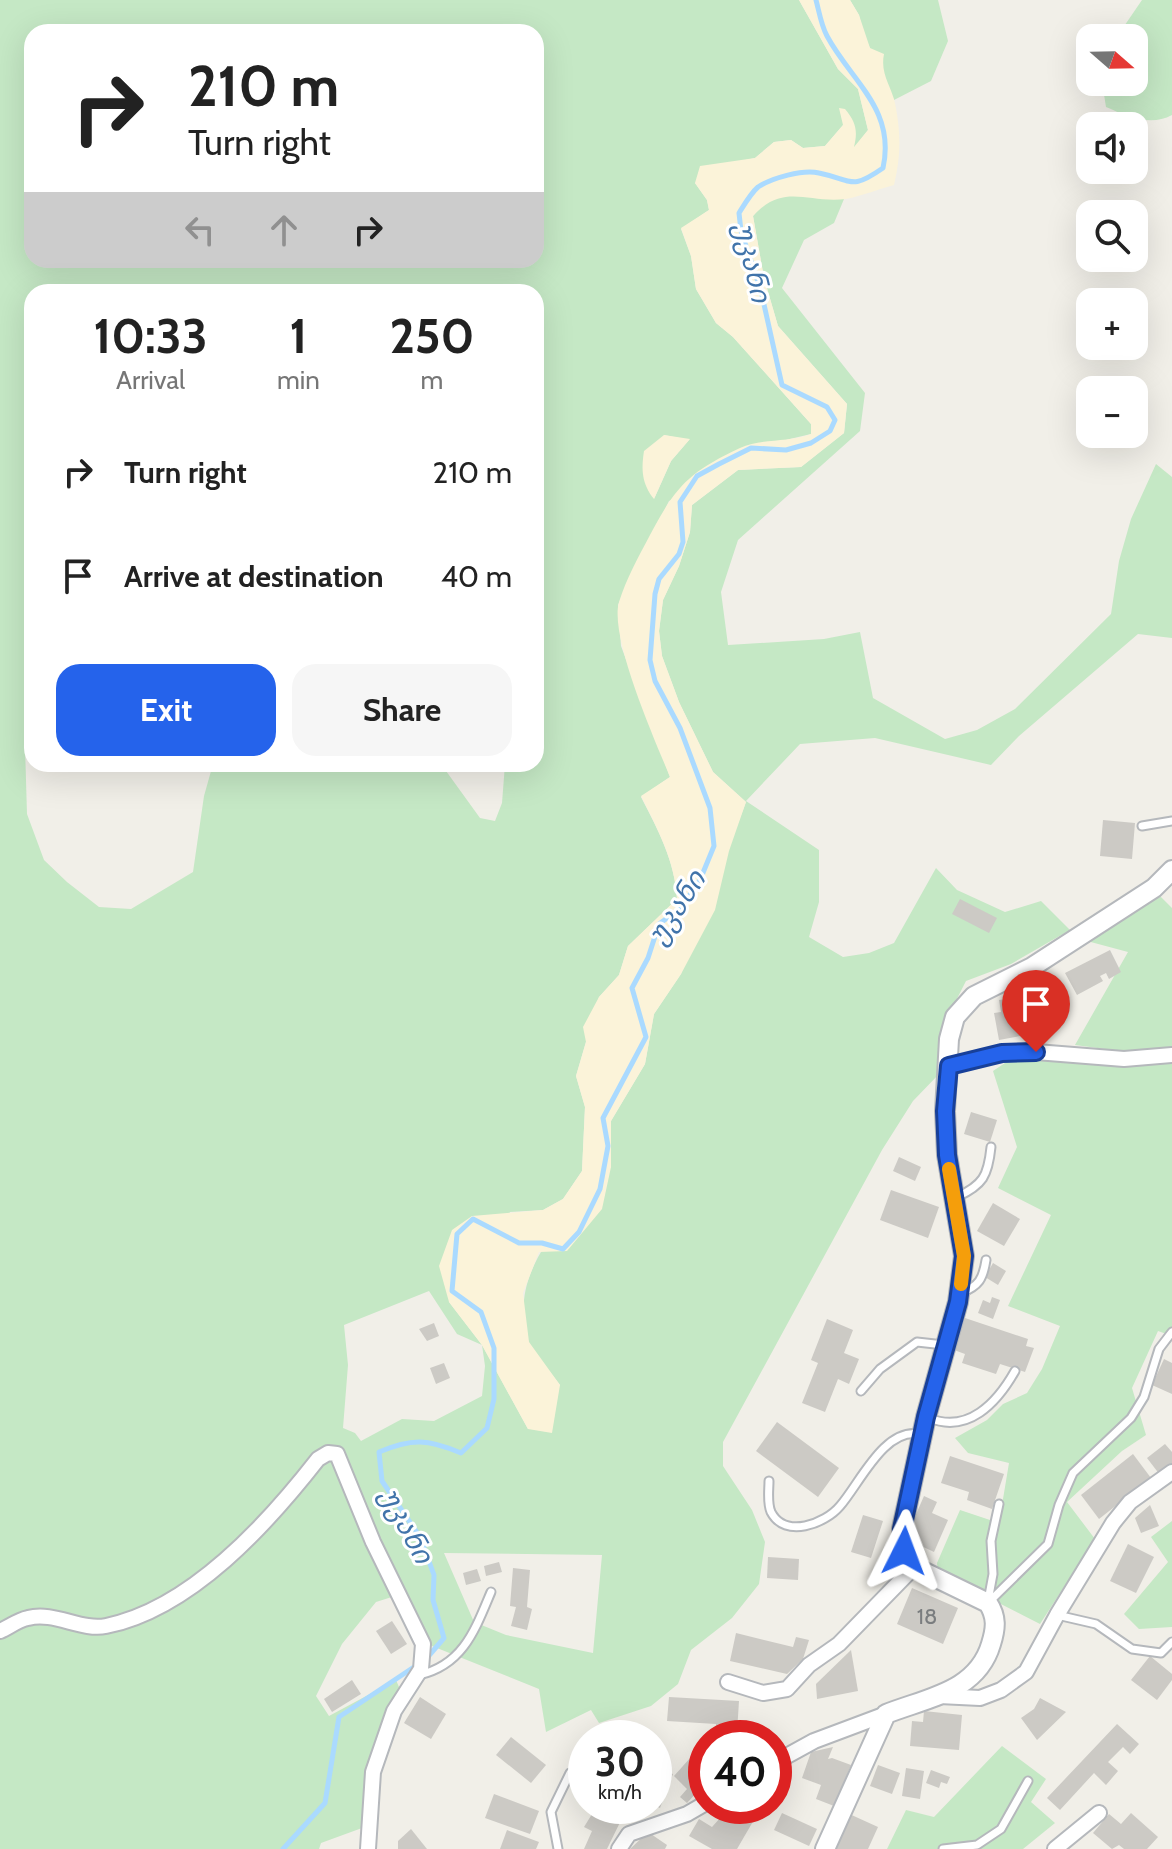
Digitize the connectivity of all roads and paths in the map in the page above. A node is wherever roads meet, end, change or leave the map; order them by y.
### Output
1 (1172, 821) edge
2 (1142, 826) dead end
3 (1172, 870) edge
4 (1172, 1055) edge
5 (949, 1066) junction
6 (991, 1147) dead end
7 (954, 1199) junction
8 (986, 1260) dead end
9 (960, 1294) junction
10 (1172, 1332) edge
11 (946, 1346) junction
12 (1015, 1371) dead end
13 (861, 1391) dead end
14 (924, 1426) junction
15 (1172, 1472) edge
16 (769, 1481) dead end
17 (999, 1504) dead end
18 (914, 1567) junction
19 (491, 1592) dead end
20 (988, 1603) junction
21 (1057, 1615) junction
22 (0, 1631) edge
23 (1172, 1642) edge
24 (421, 1666) junction
25 (728, 1682) dead end
26 (939, 1696) junction
27 (886, 1714) junction
28 (792, 1753) edge
29 (568, 1777) edge
30 (1028, 1781) dead end
31 (688, 1813) edge
32 (1099, 1813) dead end
33 (368, 1849) edge
34 (558, 1849) edge
35 (619, 1849) edge
36 (825, 1849) edge
37 (943, 1849) edge
38 (1055, 1849) edge

1 - 2 lane
3 - 5 street
4 - 5 street
5 - 7 street
6 - 7 lane
7 - 9 street
8 - 9 lane
9 - 11 street
10 - 20 lane
11 - 13 lane
11 - 14 street
12 - 14 lane
14 - 16 lane
14 - 18 street
15 - 21 street
17 - 20 lane
18 - 20 street
18 - 25 street
19 - 24 lane
20 - 26 street
21 - 23 lane
21 - 26 street
22 - 24 street
24 - 33 street
26 - 27 street
27 - 28 street
27 - 36 street
29 - 34 lane
30 - 37 lane
31 - 35 street
32 - 38 street

